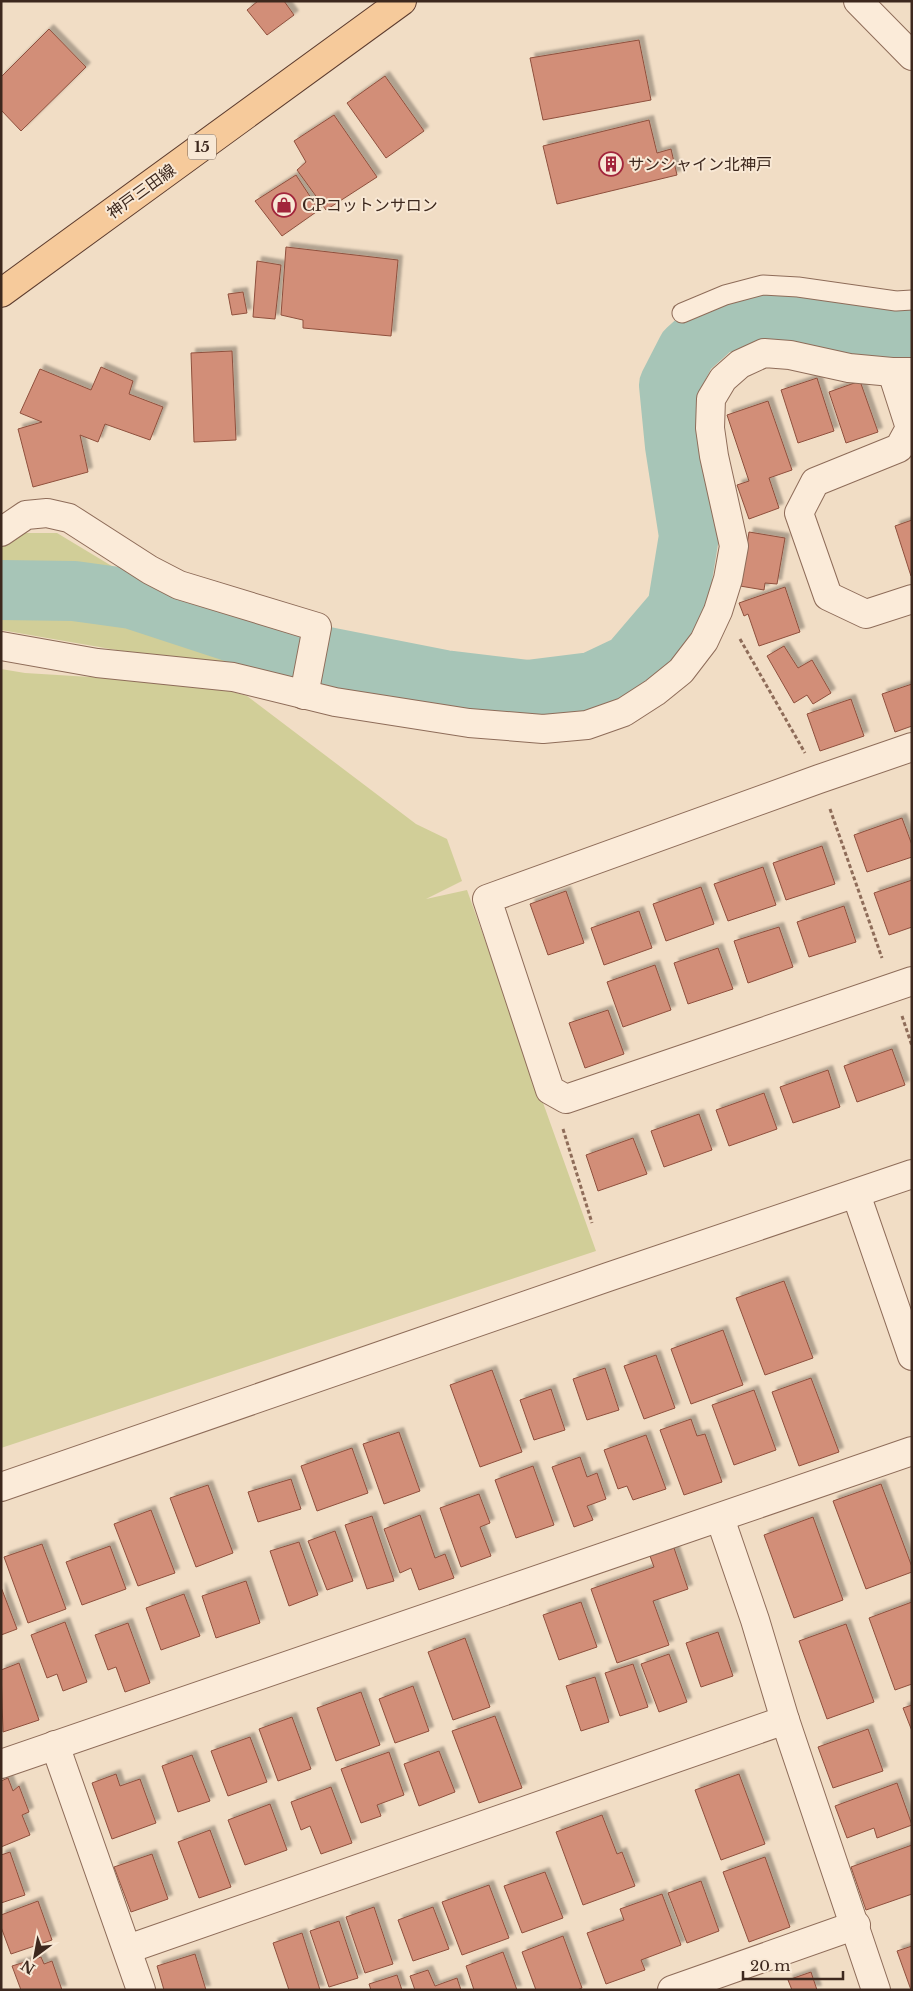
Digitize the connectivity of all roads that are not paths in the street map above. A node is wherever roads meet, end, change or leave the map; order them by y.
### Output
1 (402, 1) edge
2 (858, 1) edge
3 (912, 56) edge
4 (1, 293) edge
5 (912, 300) edge
6 (682, 313) dead end
7 (902, 372) edge
8 (1, 532) edge
9 (912, 599) edge
10 (1, 646) edge
11 (305, 690) junction
12 (912, 748) edge
13 (912, 981) edge
14 (912, 1174) edge
15 (856, 1194) junction
16 (912, 1356) edge
17 (912, 1451) edge
18 (1, 1487) edge
19 (720, 1518) junction
20 (785, 1720) junction
21 (55, 1746) junction
22 (1, 1764) edge
23 (856, 1925) junction
24 (128, 1949) junction
25 (141, 1990) edge
26 (672, 1990) edge
27 (876, 1990) edge

1 - 4 main road, 神戸三田線 / 15
2 - 3 street
5 - 6 lane
7 - 9 street
7 - 11 street
8 - 11 street
10 - 11 street
12 - 13 street
14 - 15 street
15 - 16 street
15 - 18 street
17 - 19 street
19 - 20 street
19 - 21 street
20 - 23 street
20 - 24 street
21 - 22 street
21 - 24 street
23 - 26 street
23 - 27 street
24 - 25 street

